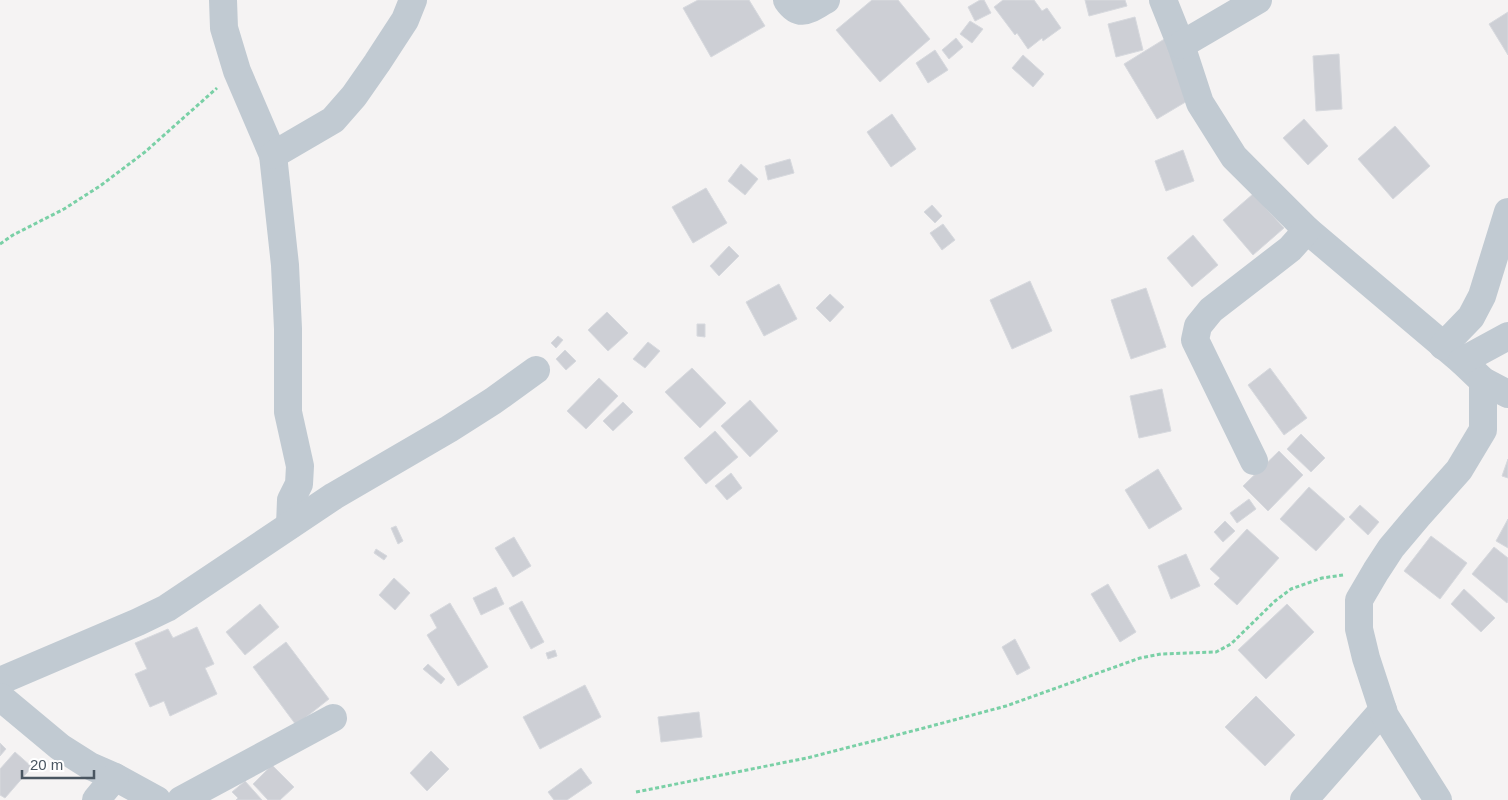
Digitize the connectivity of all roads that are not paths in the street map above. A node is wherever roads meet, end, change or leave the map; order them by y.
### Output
1 (223, 0) edge
2 (413, 0) edge
3 (787, 0) edge
4 (826, 0) edge
5 (1163, 0) edge
6 (1258, 0) edge
7 (1181, 45) junction
8 (273, 155) junction
9 (1508, 212) edge
10 (1307, 230) junction
11 (1508, 336) edge
12 (1453, 354) junction
13 (536, 370) dead end
14 (1484, 381) junction
15 (1508, 394) edge
16 (1254, 461) dead end
17 (290, 525) junction
18 (0, 681) edge
19 (0, 697) edge
20 (1383, 710) junction
21 (333, 718) dead end
22 (115, 777) junction
23 (96, 800) edge
24 (157, 800) edge
25 (181, 800) edge
26 (1304, 800) edge
27 (1438, 800) edge

1 - 8 street
2 - 8 street
3 - 4 street
5 - 7 street
6 - 7 street
7 - 10 street
8 - 17 street
9 - 12 street
10 - 12 street
10 - 16 street
11 - 12 street
12 - 14 street
13 - 17 street
14 - 15 street
14 - 20 street
17 - 18 street
19 - 22 street
20 - 26 street
20 - 27 street
21 - 25 street
22 - 23 street
22 - 24 street

